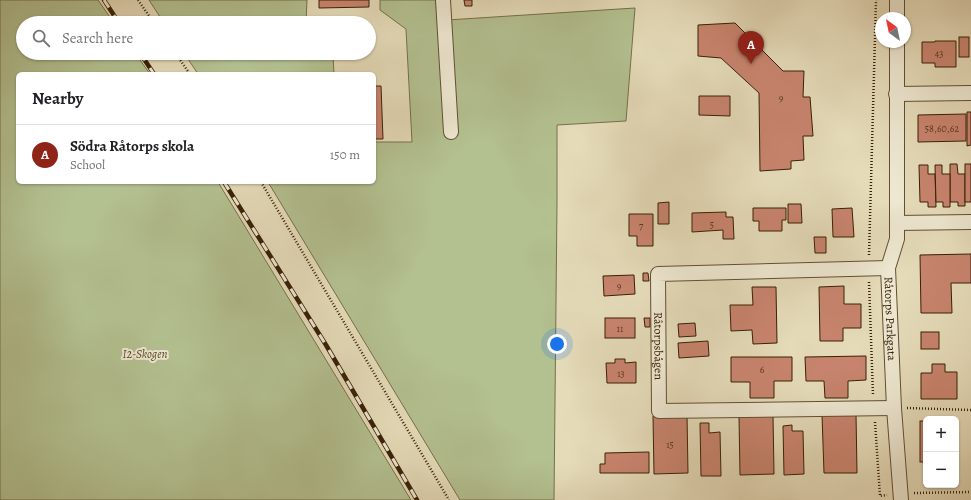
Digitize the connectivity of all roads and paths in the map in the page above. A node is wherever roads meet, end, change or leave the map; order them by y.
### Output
1 (138, 0) edge
2 (443, 0) edge
3 (897, 0) edge
4 (897, 12) edge
5 (149, 16) edge
6 (897, 48) edge
7 (180, 60) edge
8 (189, 72) edge
9 (971, 92) edge
10 (896, 94) junction
11 (451, 132) dead end
12 (262, 184) edge
13 (971, 222) edge
14 (897, 223) junction
15 (888, 268) junction
16 (894, 408) junction
17 (971, 410) edge
18 (449, 500) edge
19 (901, 500) edge

1 - 5 path
2 - 11 street
3 - 4 street
6 - 10 street, Råtorps Parkgata
7 - 8 path
9 - 10 street
10 - 14 street, Råtorps Parkgata
12 - 18 path
13 - 14 street
14 - 15 street, Råtorps Parkgata
15 - 16 street, Råtorps Parkgata
15 - 16 street, Råtorpsbågen
16 - 17 path
16 - 19 street, Råtorps Parkgata

